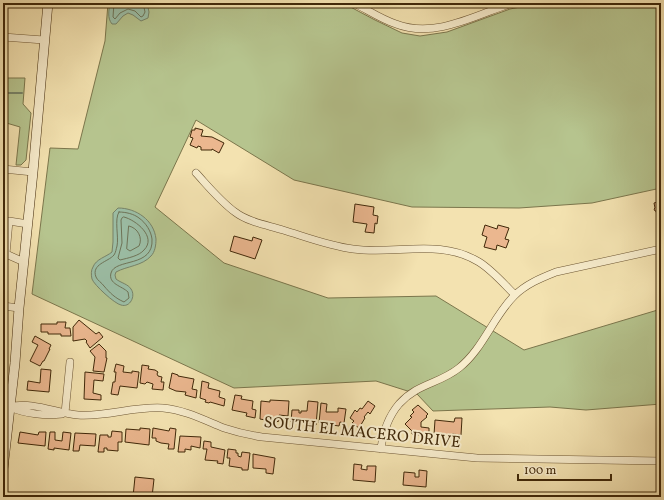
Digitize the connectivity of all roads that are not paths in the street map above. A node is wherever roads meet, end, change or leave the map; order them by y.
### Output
1 (48, 3) edge
2 (354, 3) edge
3 (512, 3) edge
4 (491, 6) edge
5 (3, 37) edge
6 (44, 40) junction
7 (3, 169) edge
8 (33, 172) junction
9 (196, 173) dead end
10 (28, 224) junction
11 (661, 249) edge
12 (24, 262) junction
13 (515, 295) junction
14 (3, 306) edge
15 (19, 308) junction
16 (70, 362) dead end
17 (10, 407) junction
18 (65, 413) junction
19 (381, 449) junction
20 (661, 461) edge
21 (3, 469) edge

1 - 6 street
2 - 4 street
3 - 4 street
5 - 6 street
6 - 8 street
7 - 8 street
8 - 10 street
9 - 13 street
10 - 12 street
10 - 12 street
11 - 13 street
12 - 15 street
13 - 19 street
14 - 15 street
15 - 17 street
16 - 18 street
17 - 18 street, SOUTH EL MACERO DRIVE
17 - 21 street
18 - 19 street, SOUTH EL MACERO DRIVE
19 - 20 street, SOUTH EL MACERO DRIVE

